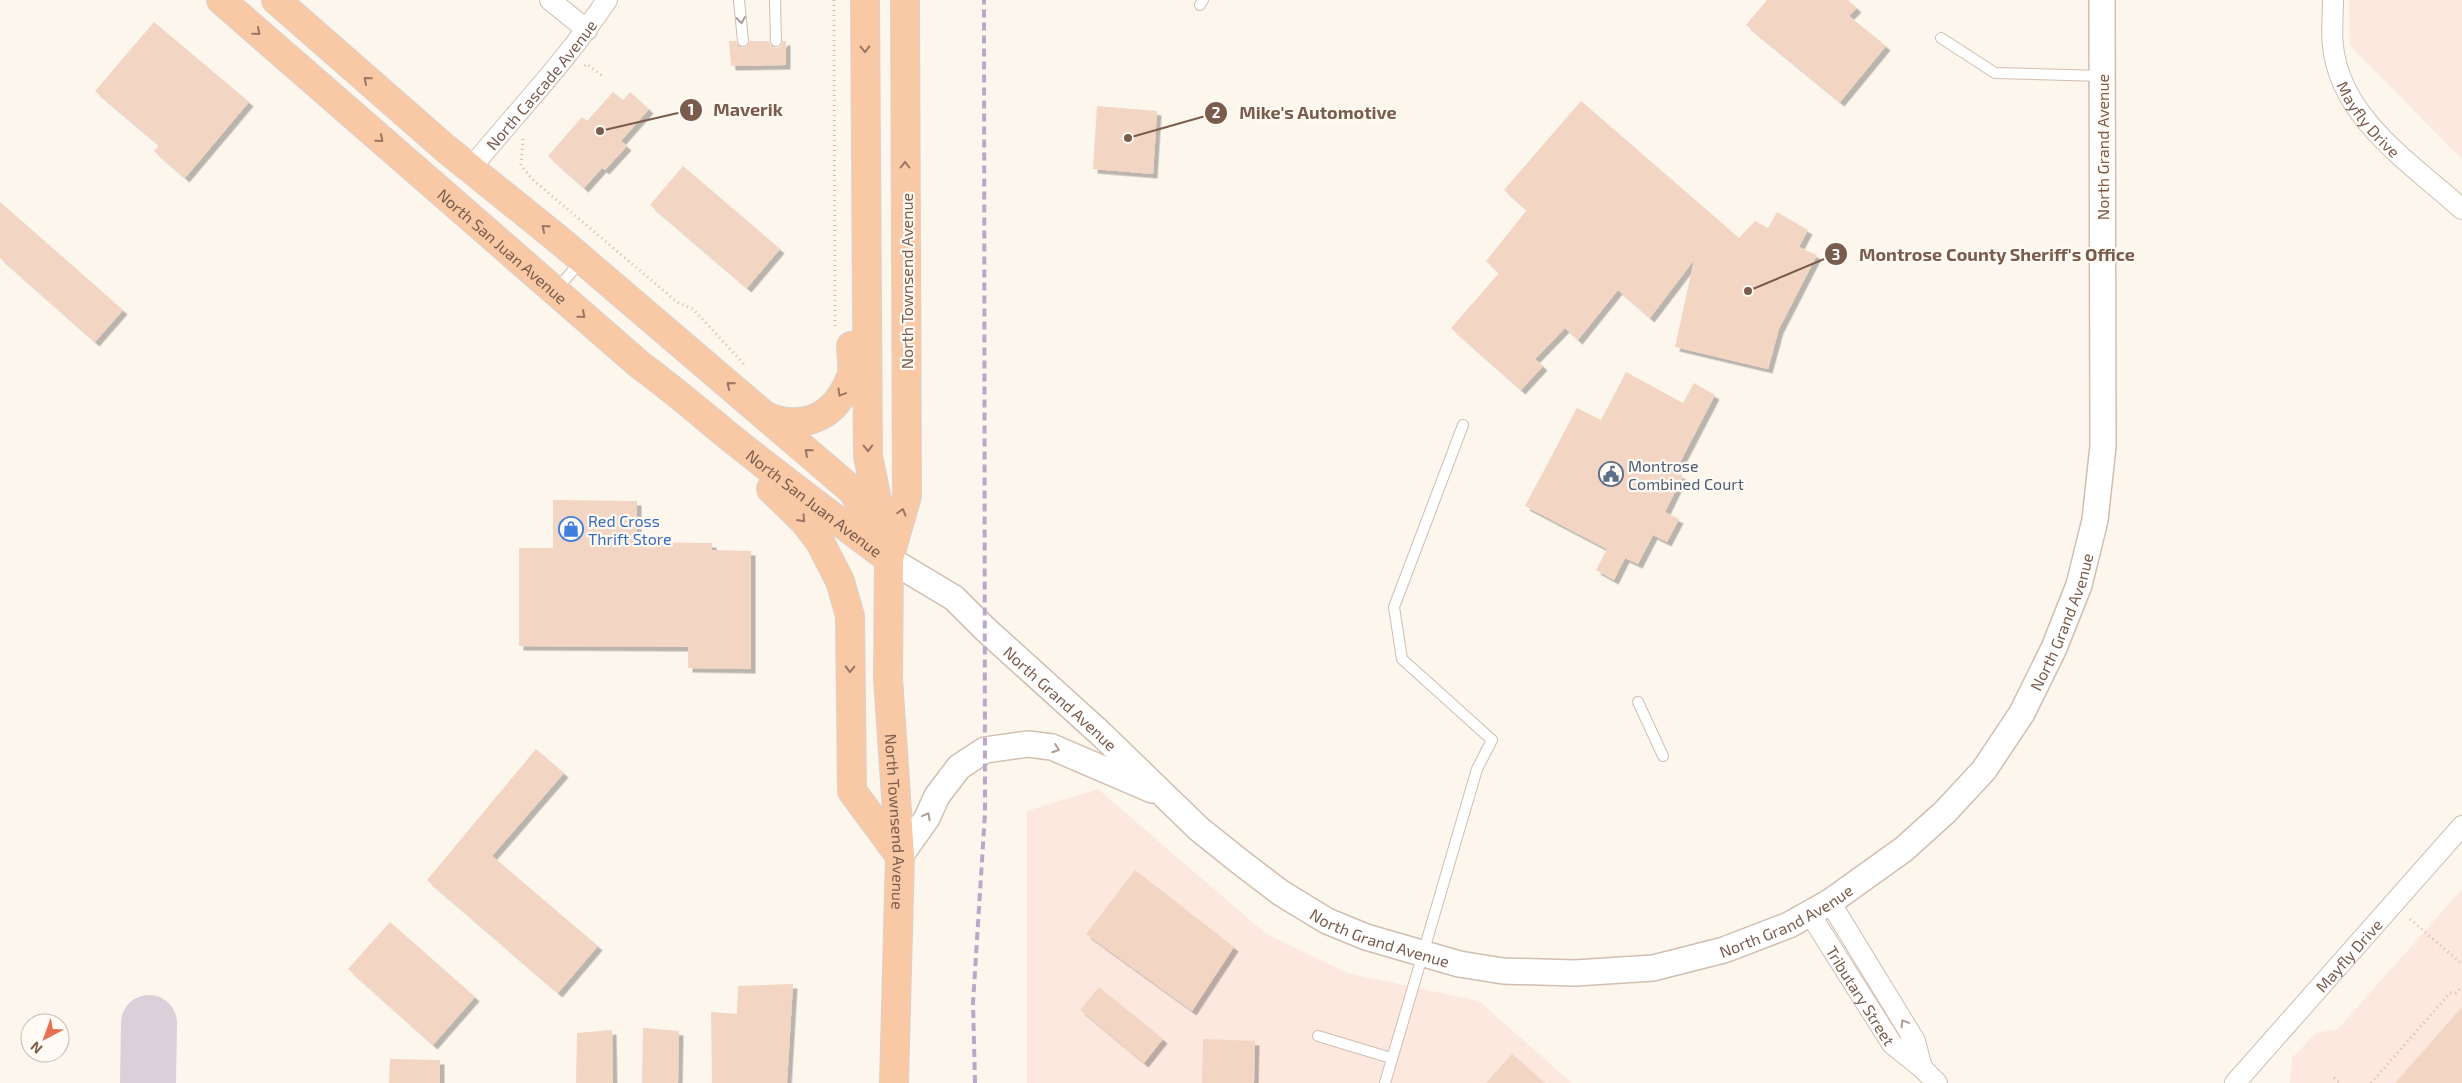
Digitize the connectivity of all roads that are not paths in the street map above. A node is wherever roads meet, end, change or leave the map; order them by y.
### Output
1 (221, 0) edge
2 (276, 0) edge
3 (550, 0) edge
4 (607, 0) edge
5 (739, 0) edge
6 (775, 0) edge
7 (865, 0) edge
8 (904, 0) edge
9 (2102, 0) edge
10 (2333, 0) edge
11 (587, 30) junction
12 (1941, 38) dead end
13 (743, 41) dead end
14 (776, 41) dead end
15 (2102, 76) junction
16 (471, 168) junction
17 (865, 176) junction
18 (2462, 209) edge
19 (582, 259) junction
20 (554, 291) junction
21 (640, 365) junction
22 (768, 417) junction
23 (1463, 425) dead end
24 (889, 559) junction
25 (1638, 702) dead end
26 (1663, 756) dead end
27 (1162, 794) junction
28 (2462, 826) edge
29 (900, 856) junction
30 (1820, 908) junction
31 (1421, 955) junction
32 (1318, 1036) dead end
33 (1391, 1058) junction
34 (894, 1083) edge
35 (1384, 1083) edge
36 (1937, 1083) edge
37 (2235, 1083) edge

1 -> 20 highway, North San Juan Avenue
16 -> 2 highway, North San Juan Avenue
3 - 11 street
4 - 11 street, North Cascade Avenue
5 -> 13 lane
6 - 14 lane
7 -> 17 highway, North Townsend Avenue
24 -> 8 highway, North Townsend Avenue
9 - 15 street, North Grand Avenue
10 - 18 street, Mayfly Drive
11 - 16 street, North Cascade Avenue
12 - 15 lane
15 - 30 street, North Grand Avenue
19 -> 16 highway, North San Juan Avenue
17 -> 22 highway
17 -> 24 highway, North Townsend Avenue
19 - 20 lane
22 -> 19 highway, North San Juan Avenue
20 -> 21 highway, North San Juan Avenue
21 - 24 highway, North San Juan Avenue
21 -> 29 highway
24 -> 22 highway, North San Juan Avenue
23 - 31 lane
24 - 27 street, North Grand Avenue
24 - 29 highway, North Townsend Avenue
25 - 26 lane
29 -> 27 street
27 - 31 street, North Grand Avenue
28 - 37 street, Mayfly Drive
29 - 34 highway, North Townsend Avenue
30 - 31 street, North Grand Avenue
30 - 36 street, Tributary Street
31 - 33 lane
32 - 33 lane
33 - 35 lane

